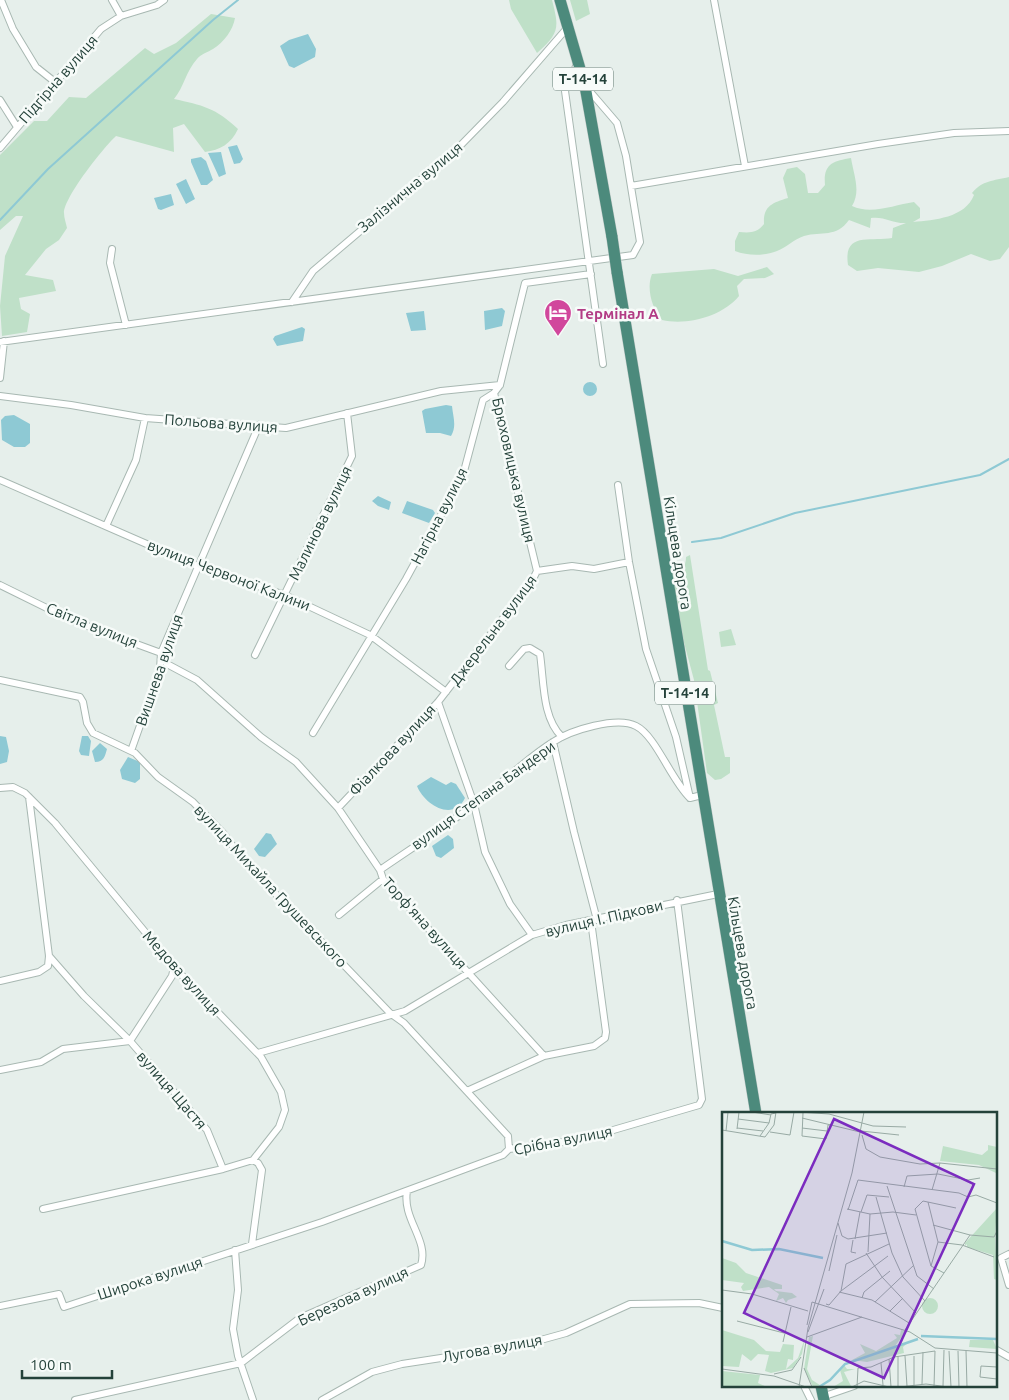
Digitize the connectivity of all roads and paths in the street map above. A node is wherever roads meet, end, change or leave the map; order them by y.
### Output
1 (1, 0) edge
2 (112, 0) edge
3 (164, 0) edge
4 (560, 0) edge
5 (714, 0) edge
6 (121, 16) junction
7 (568, 26) junction
8 (578, 61) junction
9 (55, 82) junction
10 (585, 86) junction
11 (0, 100) edge
12 (17, 127) junction
13 (1009, 131) edge
14 (0, 148) edge
15 (744, 166) junction
16 (631, 186) junction
17 (112, 249) dead end
18 (590, 260) junction
19 (591, 274) junction
20 (292, 302) junction
21 (126, 325) junction
22 (2, 342) edge
23 (603, 364) dead end
24 (0, 378) edge
25 (500, 385) junction
26 (494, 393) junction
27 (0, 396) edge
28 (347, 413) junction
29 (144, 418) junction
30 (259, 425) junction
31 (0, 480) edge
32 (618, 485) dead end
33 (106, 526) junction
34 (629, 562) junction
35 (197, 566) junction
36 (537, 571) junction
37 (0, 585) edge
38 (285, 595) junction
39 (370, 635) junction
40 (161, 653) junction
41 (255, 655) dead end
42 (509, 666) dead end
43 (0, 680) edge
44 (446, 692) junction
45 (438, 702) junction
46 (312, 733) dead end
47 (562, 737) junction
48 (554, 742) junction
49 (131, 751) junction
50 (296, 762) joint
51 (0, 788) edge
52 (29, 796) junction
53 (696, 796) junction
54 (474, 804) junction
55 (338, 808) junction
56 (380, 870) junction
57 (382, 879) junction
58 (718, 894) junction
59 (677, 900) junction
60 (339, 915) dead end
61 (594, 921) junction
62 (532, 935) junction
63 (49, 956) junction
64 (174, 967) junction
65 (469, 971) junction
66 (0, 981) edge
67 (390, 1013) junction
68 (130, 1041) junction
69 (258, 1053) junction
70 (544, 1056) junction
71 (0, 1070) edge
72 (467, 1091) junction
73 (756, 1112) edge
74 (509, 1149) junction
75 (253, 1160) junction
76 (223, 1170) junction
77 (407, 1191) junction
78 (43, 1209) dead end
79 (252, 1244) junction
80 (235, 1250) junction
81 (1009, 1254) edge
82 (1009, 1285) edge
83 (0, 1306) edge
84 (722, 1308) edge
85 (996, 1350) edge
86 (1009, 1357) edge
87 (242, 1363) junction
88 (805, 1388) edge
89 (849, 1388) edge
90 (822, 1395) edge
91 (75, 1400) edge
92 (253, 1400) edge
93 (322, 1400) edge
94 (811, 1400) edge

1 - 9 street
2 - 6 street
3 - 6 street, Підгірна вулиця
4 - 7 highway, Кільцева дорога / Т-14-14
5 - 15 street
6 - 9 street, Підгірна вулиця
7 - 8 highway, Кільцева дорога / Т-14-14
7 - 20 street, Залізнична вулиця
8 - 10 highway, Кільцева дорога / Т-14-14
8 - 18 street
9 - 12 street, Підгірна вулиця
10 - 16 street
10 - 53 highway, Кільцева дорога / Т-14-14, bridge
11 - 12 street
12 - 14 street, Підгірна вулиця
13 - 15 street
15 - 16 street
16 - 18 street
17 - 21 street
18 - 19 street
18 - 20 street
19 - 23 street
19 - 25 street, Брюховицька вулиця
20 - 21 street
21 - 22 street
22 - 24 street
25 - 26 street, Брюховицька вулиця
25 - 28 street, Польова вулиця
26 - 36 street, Брюховицька вулиця
26 - 39 street, Нагірна вулиця
27 - 29 street, Польова вулиця
28 - 30 street, Польова вулиця
28 - 38 street, Малинова вулиця
29 - 30 street, Польова вулиця
29 - 33 street
30 - 35 street, Вишнева вулиця
31 - 33 street, вулиця Червоної Калини
32 - 34 street
33 - 35 street, вулиця Червоної Калини
34 - 36 street, Джерельна вулиця
34 - 53 street
35 - 38 street, вулиця Червоної Калини
35 - 40 street, Вишнева вулиця
36 - 44 street, Джерельна вулиця
37 - 40 street, Світла вулиця
38 - 39 street, вулиця Червоної Калини
38 - 41 street, Малинова вулиця
39 - 44 street, вулиця Червоної Калини
39 - 46 street, Нагірна вулиця
40 - 49 street, Вишнева вулиця
40 - 50 street, Світла вулиця
42 - 47 street
43 - 49 street, вулиця Михайла Грушевського
44 - 45 street, Фіалкова вулиця
45 - 54 street
45 - 55 street, Фіалкова вулиця
47 - 48 street, вулиця Степана Бандери
47 - 53 street, вулиця Степана Бандери
48 - 54 street, вулиця Степана Бандери
48 - 61 street
49 - 67 street, вулиця Михайла Грушевського
50 - 55 street, Торф'яна вулиця
51 - 52 street, Медова вулиця
52 - 63 street
52 - 64 street, Медова вулиця
53 - 58 highway, Кільцева дорога / Т-14-14
54 - 56 street, вулиця Степана Бандери
54 - 62 street
55 - 56 street, Торф'яна вулиця
56 - 57 street, Торф'яна вулиця
57 - 60 street
57 - 65 street, Торф'яна вулиця
58 - 59 street, вулиця І. Підкови
58 - 73 highway, Кільцева дорога / Т-14-14
59 - 61 street, вулиця І. Підкови
59 - 74 street, Срібна вулиця
61 - 62 street, вулиця І. Підкови
61 - 70 street
62 - 65 street, вулиця І. Підкови
63 - 66 street
63 - 68 street, вулиця Щастя
64 - 68 street
64 - 69 street, Медова вулиця
65 - 67 street, вулиця І. Підкови
65 - 70 street, Торф'яна вулиця
67 - 69 street, вулиця І. Підкови
67 - 72 street, вулиця Михайла Грушевського
68 - 71 street
68 - 76 street, вулиця Щастя
69 - 75 street, Медова вулиця
70 - 72 street
72 - 74 street, вулиця Михайла Грушевського
74 - 77 street, Срібна вулиця
75 - 76 street
75 - 79 street
76 - 78 street
77 - 79 street, Срібна вулиця
77 - 87 street, Березова вулиця
79 - 80 street, Срібна вулиця
80 - 83 street, Широка вулиця
80 - 87 street
81 - 82 street
84 - 93 street, Лугова вулиця
85 - 86 street
87 - 91 street, Березова вулиця
87 - 92 street
88 - 94 street
89 - 90 street

